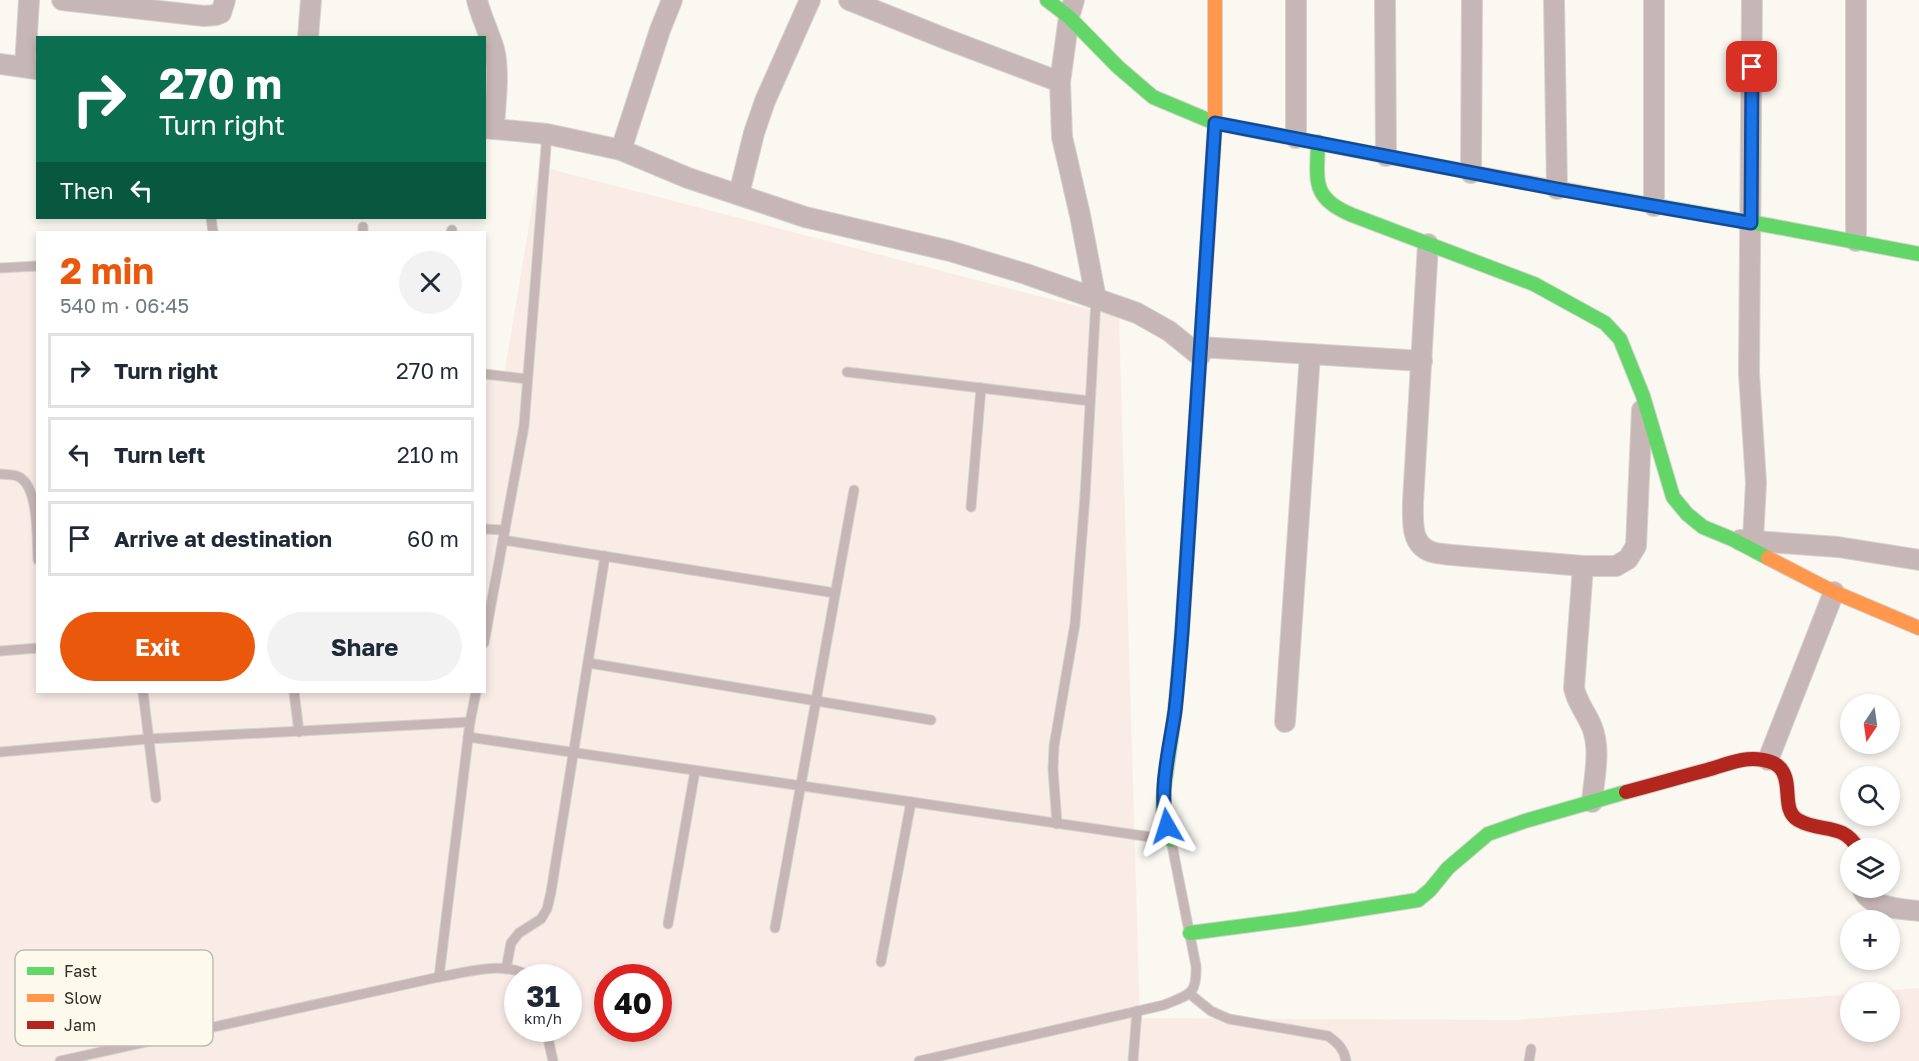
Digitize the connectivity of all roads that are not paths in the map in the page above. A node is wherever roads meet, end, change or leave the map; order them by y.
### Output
1 (29, 0) edge
2 (62, 0) edge
3 (225, 0) edge
4 (311, 0) edge
5 (477, 0) edge
6 (672, 0) edge
7 (810, 0) edge
8 (849, 0) edge
9 (1047, 0) edge
10 (1215, 0) edge
11 (1296, 0) edge
12 (1385, 0) edge
13 (1472, 0) edge
14 (1554, 0) edge
15 (1654, 0) edge
16 (1752, 0) edge
17 (1856, 0) edge
18 (1071, 8) edge
19 (308, 36) edge
20 (0, 64) edge
21 (31, 68) edge
22 (1060, 82) junction
23 (1215, 123) junction
24 (489, 128) edge
25 (547, 134) junction
26 (1296, 138) junction
27 (1318, 142) junction
28 (621, 150) junction
29 (1386, 156) junction
30 (1471, 172) junction
31 (1557, 189) junction
32 (739, 194) junction
33 (1654, 206) junction
34 (1751, 223) junction
35 (1856, 241) junction
36 (1428, 244) junction
37 (1919, 254) edge
38 (36, 266) edge
39 (0, 268) edge
40 (1096, 299) junction
41 (1200, 351) junction
42 (1310, 354) junction
43 (1422, 361) junction
44 (847, 372) dead end
45 (486, 374) edge
46 (526, 380) junction
47 (981, 388) junction
48 (1643, 396) junction
49 (1090, 401) junction
50 (0, 474) edge
51 (854, 490) dead end
52 (971, 507) dead end
53 (36, 513) edge
54 (486, 529) edge
55 (504, 535) junction
56 (1732, 539) junction
57 (1753, 540) junction
58 (605, 556) junction
59 (1919, 560) edge
60 (1583, 566) junction
61 (1834, 592) junction
62 (835, 593) junction
63 (1919, 628) edge
64 (486, 632) edge
65 (36, 648) edge
66 (0, 651) edge
67 (589, 663) junction
68 (143, 693) edge
69 (294, 693) edge
70 (476, 693) edge
71 (815, 700) junction
72 (931, 720) dead end
73 (470, 722) junction
74 (1285, 722) dead end
75 (299, 732) junction
76 (468, 737) junction
77 (148, 739) junction
78 (0, 752) edge
79 (574, 753) junction
80 (1768, 760) junction
81 (695, 771) junction
82 (799, 786) junction
83 (156, 798) dead end
84 (911, 802) junction
85 (1592, 802) junction
86 (1057, 824) junction
87 (1851, 838) edge
88 (1171, 840) junction
89 (1868, 898) edge
90 (1919, 911) edge
91 (668, 924) dead end
92 (774, 928) dead end
93 (1190, 933) junction
94 (880, 962) dead end
95 (507, 964) edge
96 (504, 969) edge
97 (439, 977) junction
98 (1190, 994) junction
99 (1137, 1011) junction
100 (213, 1027) edge
101 (549, 1042) edge
102 (128, 1046) edge
103 (1531, 1049) dead end
104 (946, 1058) edge
105 (60, 1061) edge
106 (553, 1061) edge
107 (920, 1061) edge
108 (1133, 1061) edge
109 (1346, 1061) edge
110 (1529, 1061) edge

1 - 21 street
2 - 3 street
4 - 19 street
5 - 24 street
6 - 28 street
7 - 32 street
8 - 22 street
9 - 18 street
10 - 23 street
11 - 26 street
12 - 29 street
13 - 30 street
14 - 31 street
15 - 33 street
16 - 34 street
17 - 35 street
18 - 22 street
18 - 23 street
20 - 21 street
22 - 40 street
23 - 26 street
23 - 41 street
24 - 25 street
25 - 28 street
25 - 46 lane
26 - 27 street
27 - 29 street
27 - 36 street
28 - 32 street
29 - 30 street
30 - 31 street
31 - 33 street
32 - 40 street
33 - 34 street
34 - 35 street
34 - 57 street
35 - 37 street
36 - 43 street
36 - 48 street
38 - 39 lane
40 - 41 street
40 - 49 lane
41 - 42 street
41 - 88 street
42 - 43 street
42 - 74 street
43 - 60 street
44 - 47 lane
45 - 46 lane
46 - 55 lane
47 - 49 lane
47 - 52 lane
48 - 56 street
48 - 60 street
49 - 86 lane
50 - 53 lane
51 - 62 lane
54 - 55 lane
55 - 58 lane
55 - 64 lane
56 - 57 street
56 - 61 street
57 - 59 street
58 - 62 lane
58 - 67 lane
60 - 85 street
61 - 63 street
61 - 80 street
62 - 71 lane
65 - 66 lane
67 - 71 lane
67 - 79 lane
68 - 77 lane
69 - 75 lane
70 - 73 lane
71 - 72 lane
71 - 82 lane
73 - 75 lane
73 - 76 lane
75 - 77 lane
76 - 79 lane
76 - 97 lane
77 - 78 lane
77 - 83 lane
79 - 81 lane
79 - 95 lane
80 - 85 street
80 - 87 street
81 - 82 lane
81 - 91 lane
82 - 84 lane
82 - 92 lane
84 - 86 lane
84 - 94 lane
85 - 93 street
86 - 88 lane
88 - 93 lane
89 - 90 street
93 - 98 lane
96 - 97 lane
97 - 100 lane
98 - 99 lane
98 - 109 lane
99 - 104 lane
99 - 108 lane
101 - 106 lane
102 - 105 lane
103 - 110 lane
104 - 107 lane

